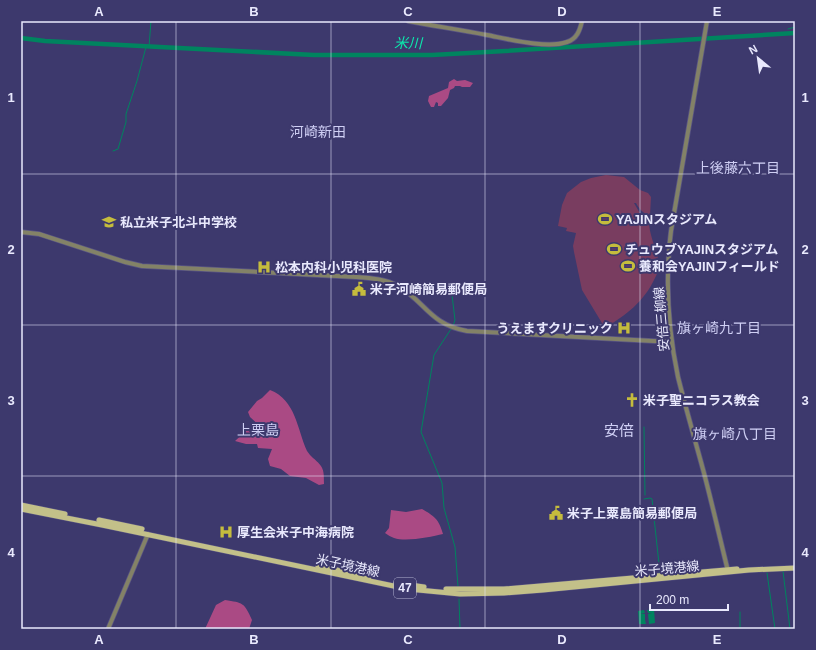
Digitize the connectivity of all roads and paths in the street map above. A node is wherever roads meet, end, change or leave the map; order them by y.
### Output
1 (408, 21) edge
2 (582, 21) edge
3 (708, 21) edge
4 (21, 232) edge
5 (672, 342) junction
6 (21, 505) edge
7 (21, 509) edge
8 (148, 534) junction
9 (795, 566) edge
10 (728, 571) junction
11 (108, 629) edge

1 - 2 street
3 - 5 street, 安倍三柳線
4 - 5 street
5 - 10 street, 安倍三柳線
6 - 10 main road, 米子境港線 / 47
7 - 8 main road, 米子境港線 / 47
8 - 10 main road, 米子境港線 / 47
8 - 11 street
9 - 10 main road, 米子境港線 / 47

